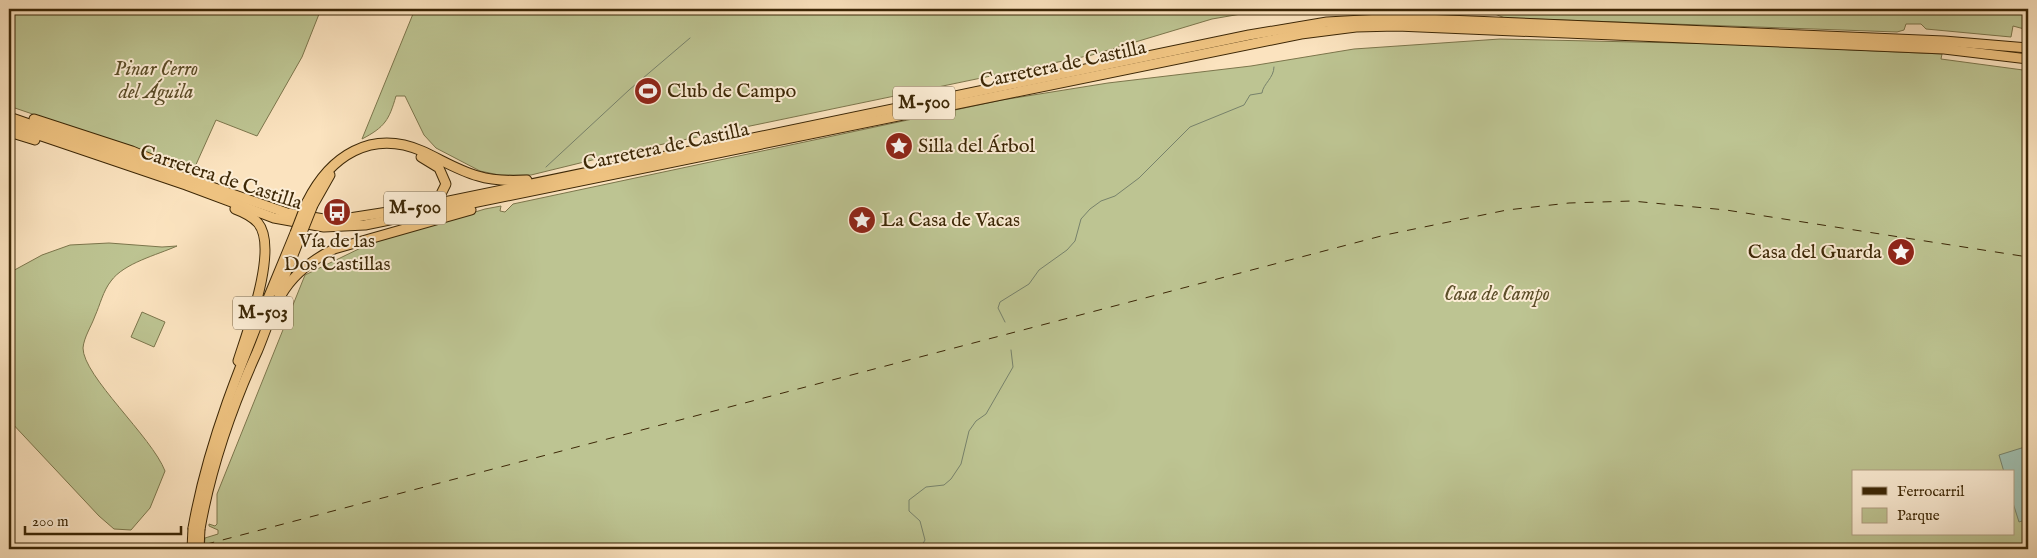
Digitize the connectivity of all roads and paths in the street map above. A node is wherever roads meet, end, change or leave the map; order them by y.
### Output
1 (1299, 30) junction
2 (1250, 40) junction
3 (2028, 48) edge
4 (2028, 59) edge
5 (9, 110) edge
6 (9, 116) edge
7 (9, 125) edge
8 (9, 131) edge
9 (131, 167) junction
10 (599, 169) junction
11 (162, 178) junction
12 (547, 189) junction
13 (232, 194) junction
14 (310, 203) junction
15 (362, 217) junction
16 (298, 234) junction
17 (251, 364) junction
18 (231, 393) junction
19 (196, 529) junction
20 (192, 549) edge
21 (199, 549) edge

1 - 2 highway, Carretera de Castilla / M-500
1 - 3 highway, Carretera de Castilla / M-500
1 - 4 highway, Carretera de Castilla / M-500
2 - 10 highway, Carretera de Castilla / M-500
2 - 12 highway, Carretera de Castilla / M-500
5 - 13 highway, M-500
6 - 13 highway, Carretera de Castilla / M-500
7 - 9 highway, Carretera de Castilla / M-500
8 - 9 highway, M-500
9 - 11 highway, Carretera de Castilla / M-500
10 - 14 highway, M-503
10 - 15 highway, Carretera de Castilla / M-500
11 - 12 highway, Carretera de Castilla / M-500
11 - 18 highway
12 - 17 highway, M-500
13 - 15 highway, Carretera de Castilla / M-500
14 - 15 highway, M-500
14 - 16 highway, M-503, bridge
16 - 17 highway, M-503
16 - 18 highway, M-503
17 - 19 highway, M-503
18 - 19 highway, M-503
19 - 20 highway, M-503, bridge
19 - 21 highway, M-503, bridge

